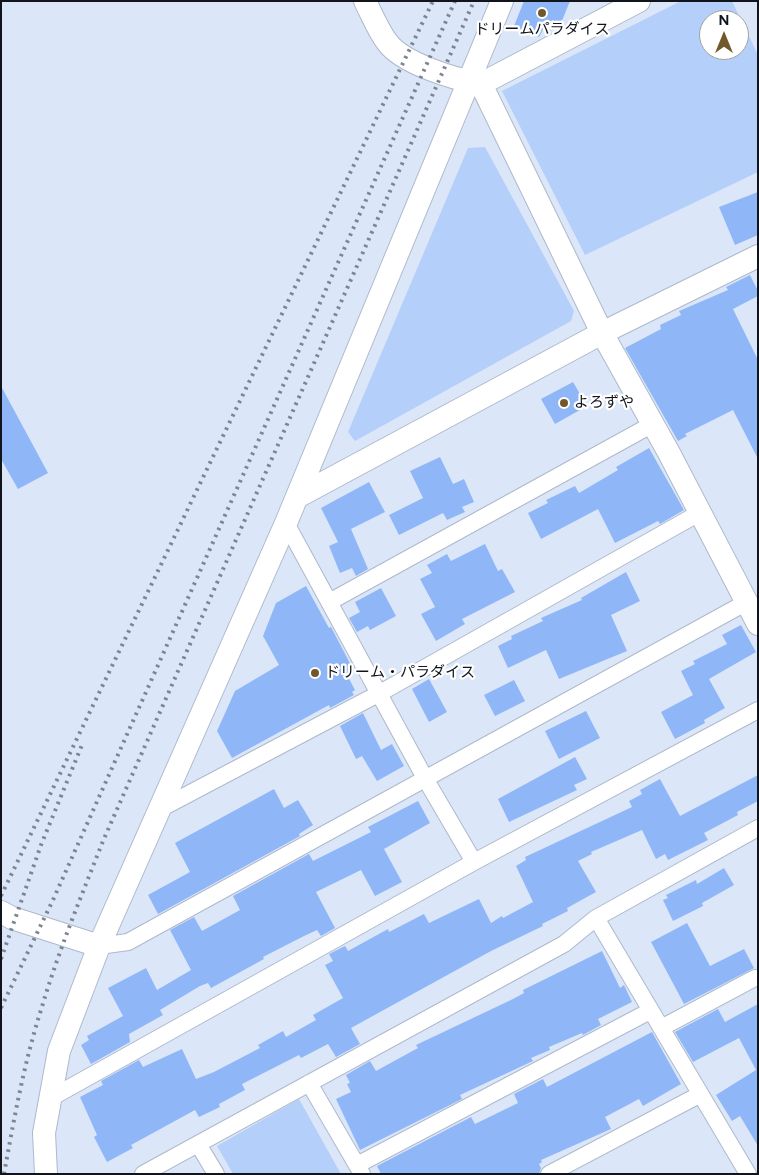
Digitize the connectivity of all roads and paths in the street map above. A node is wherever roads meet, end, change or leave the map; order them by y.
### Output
1 (365, 1) edge
2 (502, 1) edge
3 (639, 1) edge
4 (474, 83) junction
5 (757, 258) edge
6 (602, 333) junction
7 (653, 424) junction
8 (297, 497) junction
9 (701, 512) junction
10 (286, 523) junction
11 (331, 601) junction
12 (747, 602) junction
13 (758, 624) edge
14 (380, 693) junction
15 (758, 710) edge
16 (426, 780) junction
17 (160, 809) junction
18 (758, 828) edge
19 (474, 862) junction
20 (1, 912) edge
21 (596, 918) junction
22 (99, 946) junction
23 (755, 978) dead end
24 (650, 1011) junction
25 (660, 1028) junction
26 (309, 1083) junction
27 (699, 1095) junction
28 (49, 1099) junction
29 (198, 1144) junction
30 (360, 1169) edge
31 (46, 1174) edge
32 (143, 1174) edge
33 (216, 1174) edge
34 (549, 1174) edge
35 (748, 1174) edge

1 - 4 street
2 - 4 street
3 - 4 street
4 - 6 street
4 - 8 street
5 - 6 street
6 - 7 street
6 - 8 street
7 - 9 street
7 - 11 street
8 - 10 street
9 - 12 street
9 - 14 street
10 - 11 street
10 - 17 street
11 - 14 street
12 - 13 street
12 - 16 street
14 - 16 street
14 - 17 street
15 - 19 street
16 - 19 street
16 - 22 street
17 - 22 street
18 - 21 street
19 - 28 street
20 - 22 street
21 - 24 street
21 - 26 street
22 - 28 street
23 - 25 street
24 - 25 street
24 - 30 street
25 - 27 street
26 - 29 street
26 - 30 street
27 - 34 street
27 - 35 street
28 - 31 street
29 - 32 street
29 - 33 street

